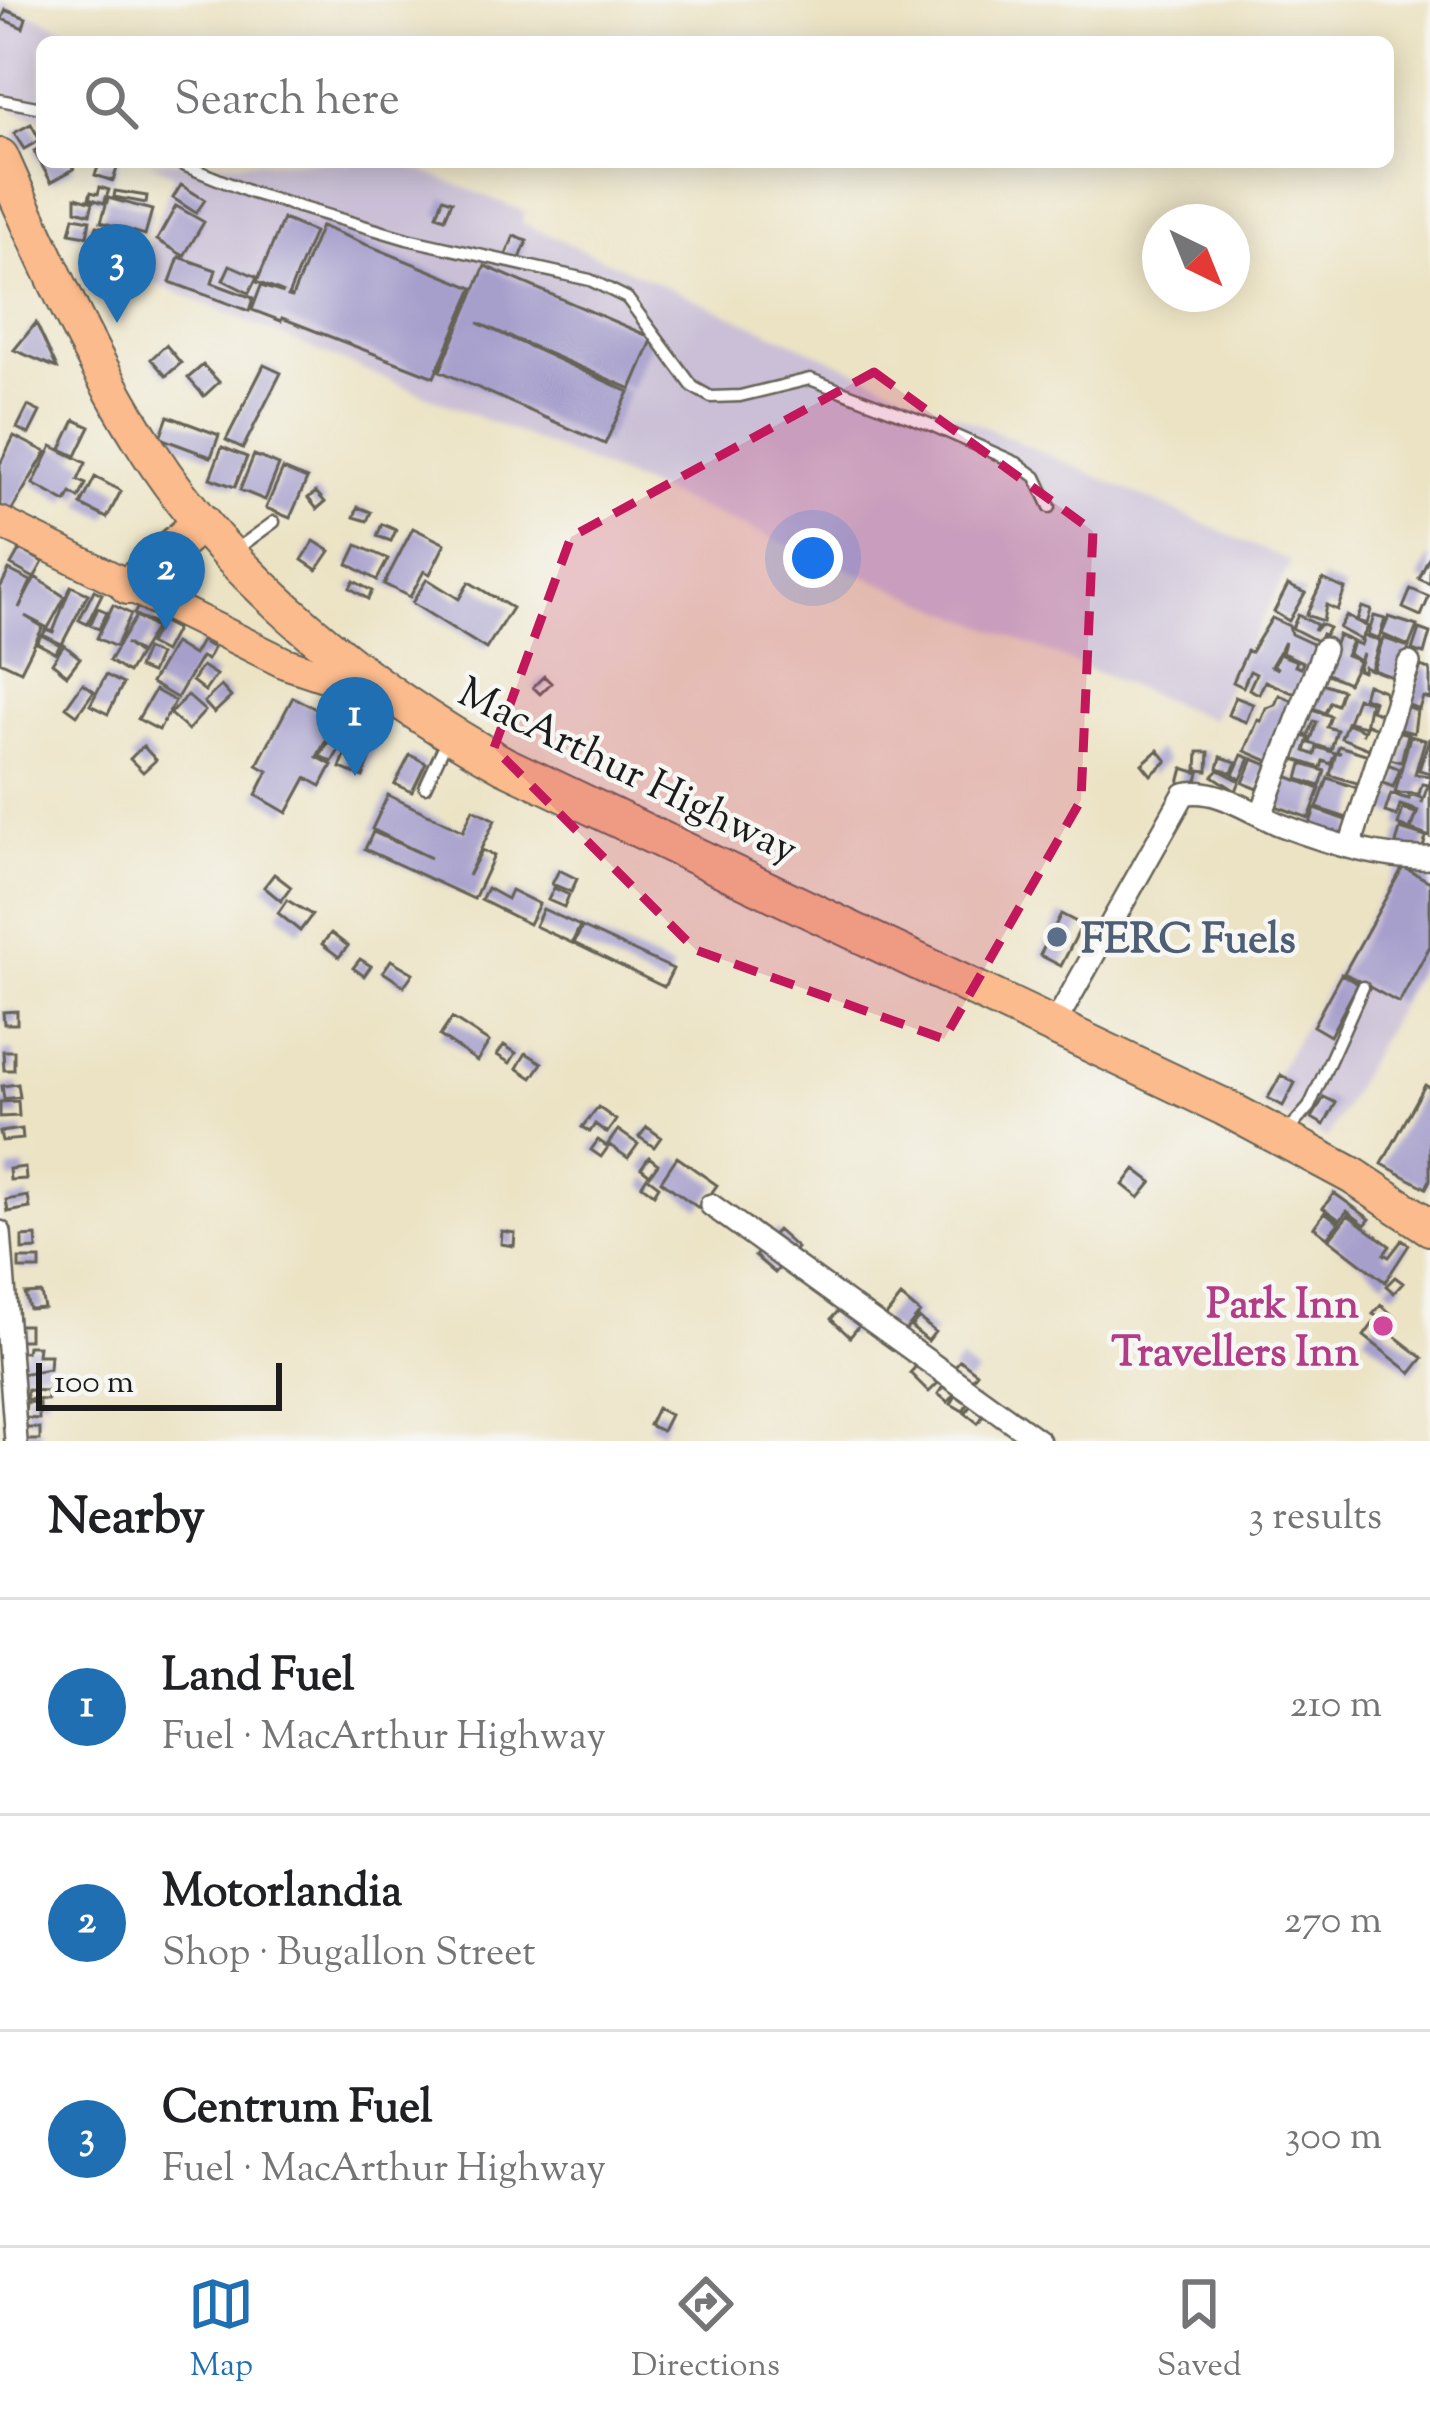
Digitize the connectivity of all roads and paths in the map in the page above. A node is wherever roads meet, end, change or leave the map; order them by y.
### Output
1 (0, 100) edge
2 (36, 107) edge
3 (0, 157) edge
4 (191, 168) edge
5 (1050, 507) dead end
6 (0, 522) edge
7 (274, 522) dead end
8 (202, 523) junction
9 (232, 554) junction
10 (128, 586) junction
11 (1324, 649) dead end
12 (1409, 663) dead end
13 (380, 687) junction
14 (450, 735) junction
15 (425, 787) dead end
16 (1261, 815) junction
17 (1350, 846) junction
18 (1430, 858) edge
19 (1363, 987) dead end
20 (1053, 1027) junction
21 (1282, 1137) junction
22 (711, 1205) dead end
23 (1430, 1227) edge
24 (0, 1232) edge
25 (16, 1441) edge
26 (1039, 1441) edge

1 - 2 lane
3 - 8 highway, MacArthur Highway
4 - 5 lane
6 - 10 main road
7 - 9 lane
8 - 9 highway, MacArthur Highway
8 - 10 highway
9 - 13 highway, MacArthur Highway
10 - 13 main road
11 - 16 street
12 - 17 street
13 - 14 highway, MacArthur Highway
14 - 15 lane
14 - 20 highway, MacArthur Highway
16 - 17 street
16 - 20 street
17 - 18 street
19 - 21 lane
20 - 21 highway, MacArthur Highway
21 - 23 highway, MacArthur Highway
22 - 26 street
24 - 25 street

